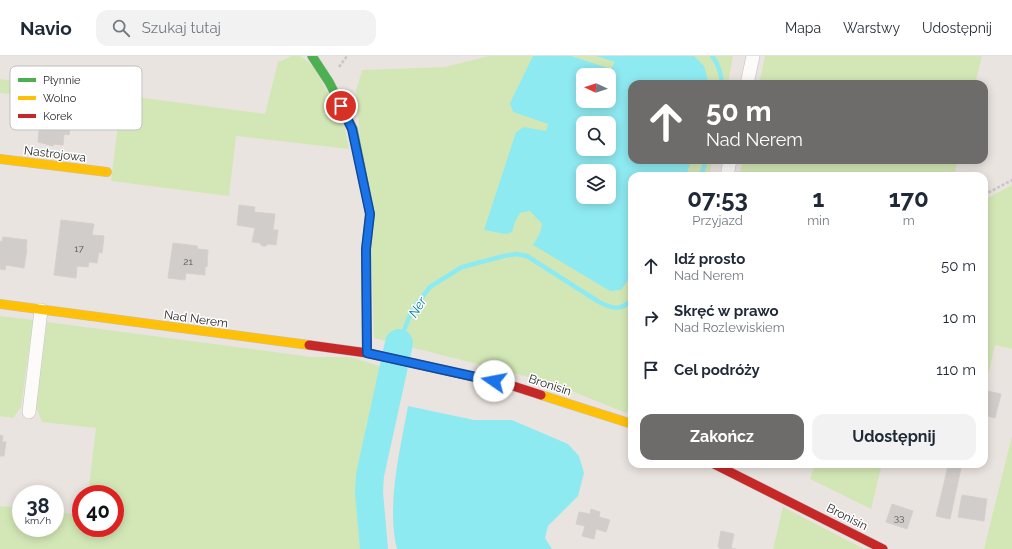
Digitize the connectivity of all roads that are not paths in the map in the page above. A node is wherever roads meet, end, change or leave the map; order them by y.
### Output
1 (312, 56) edge
2 (753, 56) edge
3 (748, 80) edge
4 (0, 160) edge
5 (107, 172) dead end
6 (0, 304) edge
7 (41, 310) junction
8 (367, 353) junction
9 (388, 358) joint
10 (29, 412) dead end
11 (628, 423) edge
12 (722, 468) edge
13 (883, 549) edge

1 - 8 street
2 - 3 street
4 - 5 street, Nastrojowa
6 - 7 street, Nad Nerem
7 - 8 street, Nad Nerem
7 - 10 street
8 - 9 street, Nad Nerem
9 - 11 street, Bronisin
12 - 13 street, Bronisin

